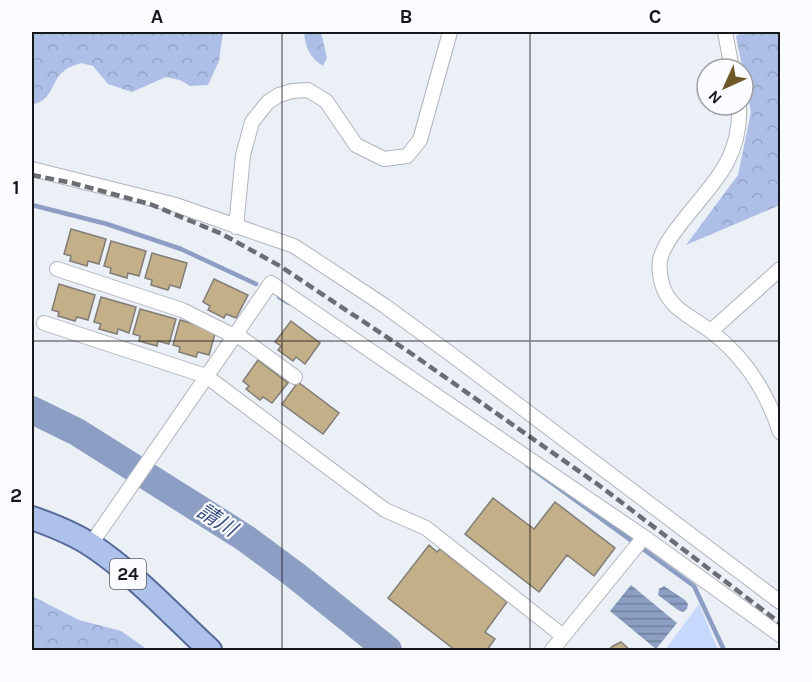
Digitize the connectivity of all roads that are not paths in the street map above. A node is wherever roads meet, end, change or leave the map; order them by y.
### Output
1 (450, 32) edge
2 (725, 32) edge
3 (730, 57) edge
4 (738, 117) edge
5 (32, 169) edge
6 (236, 227) junction
7 (57, 269) dead end
8 (780, 269) edge
9 (44, 323) dead end
10 (711, 331) junction
11 (235, 335) junction
12 (206, 376) junction
13 (295, 377) dead end
14 (780, 432) edge
15 (32, 518) edge
16 (639, 543) junction
17 (91, 544) junction
18 (780, 602) edge
19 (780, 635) edge
20 (563, 636) junction
21 (210, 651) edge
22 (552, 651) edge

1 - 6 street
2 - 3 street
4 - 10 street
5 - 6 street
6 - 18 street
7 - 11 street
8 - 10 street
9 - 12 street
10 - 14 street
11 - 12 street
11 - 13 street
11 - 16 street
12 - 17 street
12 - 20 street
15 - 17 main road, 24
16 - 19 street
16 - 20 street
17 - 21 main road, 24
20 - 22 street

